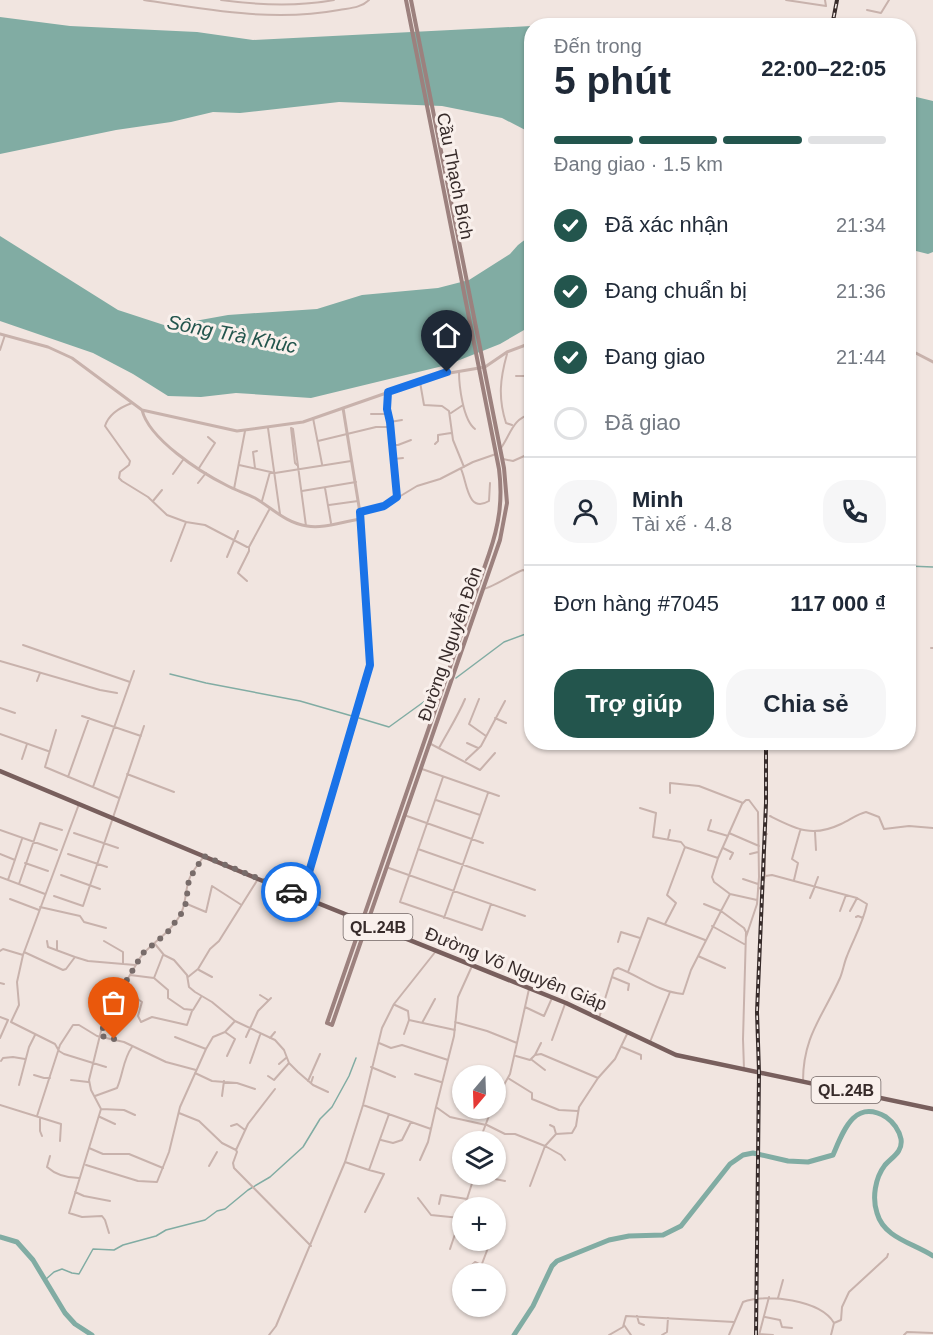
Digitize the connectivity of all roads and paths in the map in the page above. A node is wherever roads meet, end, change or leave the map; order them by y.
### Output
1 (144, 0) edge
2 (221, 0) edge
3 (334, 0) edge
4 (369, 0) edge
5 (406, 0) edge
6 (411, 0) edge
7 (786, 0) edge
8 (825, 0) edge
9 (889, 0) edge
10 (250, 4) junction
11 (867, 10) dead end
12 (249, 14) junction
13 (0, 334) edge
14 (5, 335) junction
15 (524, 345) edge
16 (0, 350) edge
17 (507, 351) junction
18 (916, 353) edge
19 (480, 355) junction
20 (933, 362) edge
21 (482, 367) junction
22 (459, 371) junction
23 (516, 376) dead end
24 (524, 376) edge
25 (420, 381) junction
26 (388, 392) junction
27 (132, 403) junction
28 (463, 405) junction
29 (343, 408) junction
30 (142, 410) junction
31 (371, 414) dead end
32 (388, 414) junction
33 (450, 414) junction
34 (524, 416) edge
35 (313, 418) junction
36 (402, 420) dead end
37 (390, 422) junction
38 (512, 425) junction
39 (291, 426) junction
40 (268, 428) junction
41 (390, 428) junction
42 (475, 429) dead end
43 (245, 431) junction
44 (452, 432) junction
45 (348, 434) junction
46 (208, 437) dead end
47 (411, 440) dead end
48 (318, 441) junction
49 (435, 444) dead end
50 (392, 445) junction
51 (501, 449) junction
52 (257, 451) dead end
53 (495, 452) junction
54 (524, 456) edge
55 (184, 458) junction
56 (403, 458) dead end
57 (394, 459) junction
58 (503, 459) junction
59 (353, 461) junction
60 (322, 464) junction
61 (239, 465) junction
62 (297, 467) junction
63 (199, 468) junction
64 (462, 468) junction
65 (255, 469) junction
66 (270, 472) junction
67 (206, 473) junction
68 (275, 473) junction
69 (172, 474) dead end
70 (356, 482) junction
71 (198, 483) dead end
72 (490, 483) dead end
73 (325, 487) junction
74 (234, 489) junction
75 (162, 490) dead end
76 (302, 492) junction
77 (397, 497) junction
78 (153, 501) junction
79 (358, 501) junction
80 (262, 503) junction
81 (328, 505) junction
82 (269, 510) junction
83 (360, 512) junction
84 (280, 516) junction
85 (361, 519) junction
86 (186, 522) junction
87 (331, 524) junction
88 (306, 526) junction
89 (238, 531) dead end
90 (234, 541) junction
91 (249, 547) junction
92 (227, 558) dead end
93 (171, 561) dead end
94 (524, 570) edge
95 (247, 581) dead end
96 (483, 589) junction
97 (23, 645) dead end
98 (456, 658) junction
99 (0, 661) edge
100 (134, 671) dead end
101 (40, 672) junction
102 (37, 681) dead end
103 (130, 682) junction
104 (117, 693) dead end
105 (465, 699) dead end
106 (479, 699) dead end
107 (505, 701) dead end
108 (0, 708) edge
109 (15, 713) dead end
110 (82, 716) dead end
111 (89, 718) junction
112 (495, 718) junction
113 (506, 723) dead end
114 (144, 726) dead end
115 (115, 727) junction
116 (56, 730) dead end
117 (0, 734) edge
118 (141, 736) junction
119 (486, 736) junction
120 (427, 741) junction
121 (467, 743) dead end
122 (27, 744) junction
123 (439, 747) junction
124 (478, 748) junction
125 (48, 751) junction
126 (495, 753) dead end
127 (22, 759) dead end
128 (466, 760) junction
129 (418, 768) junction
130 (0, 771) edge
131 (127, 774) junction
132 (68, 777) junction
133 (443, 777) junction
134 (93, 787) junction
135 (174, 792) dead end
136 (488, 792) junction
137 (670, 793) dead end
138 (499, 796) dead end
139 (119, 798) junction
140 (436, 800) junction
141 (743, 803) junction
142 (79, 804) junction
143 (640, 808) dead end
144 (401, 815) junction
145 (480, 815) junction
146 (770, 816) dead end
147 (112, 818) junction
148 (711, 820) dead end
149 (427, 824) junction
150 (933, 828) edge
151 (62, 830) dead end
152 (670, 830) dead end
153 (800, 830) junction
154 (0, 831) edge
155 (815, 832) junction
156 (74, 833) dead end
157 (767, 834) dead end
158 (729, 835) junction
159 (22, 839) junction
160 (472, 839) junction
161 (668, 839) junction
162 (32, 842) junction
163 (104, 843) junction
164 (483, 843) dead end
165 (759, 846) junction
166 (685, 847) junction
167 (118, 848) dead end
168 (722, 848) junction
169 (418, 849) junction
170 (57, 850) dead end
171 (816, 850) dead end
172 (758, 852) junction
173 (0, 854) edge
174 (68, 854) dead end
175 (750, 854) dead end
176 (204, 856) junction
177 (718, 858) junction
178 (730, 859) dead end
179 (15, 860) junction
180 (25, 863) junction
181 (97, 864) junction
182 (381, 865) junction
183 (463, 865) junction
184 (107, 867) dead end
185 (386, 867) junction
186 (48, 871) dead end
187 (61, 875) dead end
188 (409, 876) junction
189 (765, 876) junction
190 (818, 877) dead end
191 (0, 878) edge
192 (258, 879) junction
193 (743, 879) dead end
194 (8, 880) junction
195 (794, 880) junction
196 (19, 884) junction
197 (758, 884) junction
198 (90, 885) junction
199 (815, 886) junction
200 (100, 889) dead end
201 (758, 889) junction
202 (534, 890) dead end
203 (454, 891) junction
204 (836, 893) junction
205 (45, 894) junction
206 (730, 894) junction
207 (846, 895) junction
208 (54, 896) dead end
209 (302, 896) junction
210 (810, 897) dead end
211 (856, 898) junction
212 (10, 899) dead end
213 (757, 900) junction
214 (833, 900) dead end
215 (186, 903) junction
216 (240, 904) junction
217 (491, 904) junction
218 (704, 904) dead end
219 (40, 908) junction
220 (721, 911) junction
221 (840, 911) dead end
222 (850, 911) dead end
223 (525, 916) dead end
224 (856, 917) dead end
225 (444, 918) junction
226 (863, 918) junction
227 (365, 921) junction
228 (665, 924) junction
229 (712, 926) junction
230 (106, 928) dead end
231 (746, 937) junction
232 (640, 938) junction
233 (705, 940) junction
234 (47, 941) dead end
235 (57, 941) dead end
236 (105, 941) dead end
237 (618, 942) dead end
238 (155, 944) junction
239 (745, 945) junction
240 (57, 950) junction
241 (0, 951) edge
242 (436, 951) junction
243 (24, 953) junction
244 (164, 955) junction
245 (698, 956) junction
246 (75, 957) junction
247 (123, 964) junction
248 (135, 965) junction
249 (472, 966) junction
250 (725, 968) dead end
251 (198, 969) junction
252 (628, 972) junction
253 (130, 975) junction
254 (212, 976) dead end
255 (188, 977) junction
256 (612, 977) junction
257 (154, 978) junction
258 (122, 988) junction
259 (529, 989) junction
260 (628, 990) dead end
261 (670, 992) junction
262 (260, 994) dead end
263 (201, 996) junction
264 (552, 998) junction
265 (435, 999) dead end
266 (566, 1003) junction
267 (394, 1004) junction
268 (524, 1007) junction
269 (192, 1011) junction
270 (0, 1017) edge
271 (599, 1018) junction
272 (9, 1020) junction
273 (409, 1020) junction
274 (235, 1021) junction
275 (455, 1022) junction
276 (422, 1024) junction
277 (249, 1028) junction
278 (454, 1030) junction
279 (628, 1031) junction
280 (225, 1032) junction
281 (275, 1032) dead end
282 (404, 1034) dead end
283 (35, 1035) junction
284 (260, 1035) junction
285 (101, 1036) junction
286 (175, 1037) dead end
287 (246, 1037) dead end
288 (0, 1038) edge
289 (270, 1038) junction
290 (552, 1040) dead end
291 (650, 1042) junction
292 (378, 1043) junction
293 (517, 1043) junction
294 (541, 1043) dead end
295 (132, 1047) junction
296 (622, 1047) junction
297 (206, 1049) junction
298 (59, 1051) junction
299 (320, 1054) dead end
300 (535, 1055) junction
301 (227, 1056) dead end
302 (515, 1056) junction
303 (286, 1057) junction
304 (26, 1059) junction
305 (448, 1059) junction
306 (641, 1059) dead end
307 (532, 1060) junction
308 (0, 1061) edge
309 (250, 1063) dead end
310 (289, 1063) junction
311 (94, 1064) junction
312 (279, 1064) dead end
313 (106, 1067) dead end
314 (371, 1067) junction
315 (744, 1069) junction
316 (545, 1070) dead end
317 (196, 1072) junction
318 (415, 1074) dead end
319 (34, 1075) dead end
320 (268, 1076) dead end
321 (313, 1077) dead end
322 (395, 1077) dead end
323 (50, 1078) junction
324 (508, 1078) junction
325 (598, 1078) junction
326 (70, 1080) dead end
327 (803, 1081) junction
328 (89, 1082) junction
329 (224, 1082) junction
330 (442, 1082) junction
331 (506, 1082) edge
332 (312, 1083) junction
333 (19, 1085) dead end
334 (255, 1089) dead end
335 (275, 1089) dead end
336 (328, 1092) dead end
337 (95, 1096) junction
338 (222, 1096) dead end
339 (0, 1105) edge
340 (363, 1105) junction
341 (436, 1107) junction
342 (101, 1109) junction
343 (933, 1109) edge
344 (578, 1111) junction
345 (179, 1113) junction
346 (135, 1114) dead end
347 (389, 1114) junction
348 (100, 1117) junction
349 (39, 1118) junction
350 (489, 1119) edge
351 (243, 1121) dead end
352 (411, 1122) junction
353 (115, 1124) dead end
354 (248, 1124) junction
355 (487, 1125) junction
356 (550, 1125) dead end
357 (231, 1126) dead end
358 (431, 1129) junction
359 (245, 1130) junction
360 (484, 1131) edge
361 (556, 1134) junction
362 (42, 1136) dead end
363 (381, 1140) junction
364 (60, 1141) dead end
365 (545, 1146) junction
366 (89, 1148) junction
367 (236, 1150) junction
368 (217, 1152) dead end
369 (50, 1156) dead end
370 (420, 1160) dead end
371 (565, 1160) dead end
372 (345, 1162) junction
373 (85, 1165) junction
374 (209, 1166) dead end
375 (163, 1168) junction
376 (369, 1170) junction
377 (79, 1178) junction
378 (530, 1186) dead end
379 (75, 1192) junction
380 (454, 1197) edge
381 (418, 1198) dead end
382 (110, 1201) dead end
383 (439, 1204) dead end
384 (365, 1212) dead end
385 (452, 1217) edge
386 (109, 1233) dead end
387 (452, 1243) edge
388 (311, 1246) junction
389 (450, 1249) dead end
390 (888, 1254) dead end
391 (783, 1280) dead end
392 (769, 1297) junction
393 (778, 1298) junction
394 (638, 1316) junction
395 (765, 1317) junction
396 (668, 1318) junction
397 (734, 1322) junction
398 (834, 1323) junction
399 (624, 1325) junction
400 (644, 1325) dead end
401 (792, 1328) dead end
402 (933, 1333) edge
403 (760, 1334) edge
404 (269, 1335) edge
405 (609, 1335) edge
406 (631, 1335) edge
407 (662, 1335) edge
408 (729, 1335) edge
409 (773, 1335) edge
410 (831, 1335) edge
411 (904, 1335) edge

1 - 12 street
2 - 10 street
3 - 10 street
4 - 12 street
5 - 19 main road, Cầu Thạch Bích
6 - 19 main road, Cầu Thạch Bích
7 - 8 street
9 - 11 street
10 - 12 street
13 - 14 street
14 - 16 street
14 - 27 street
15 - 17 street
17 - 21 street
17 - 38 street
18 - 20 street
19 - 21 main road
21 - 22 street
21 - 51 main road, Đường Nguyễn Đôn
21 - 53 main road, Đường Nguyễn Đôn
22 - 25 street
22 - 28 street
23 - 24 street
25 - 26 street
25 - 33 street
26 - 29 street
26 - 32 street
27 - 30 street
27 - 78 street
28 - 33 street
28 - 42 street
29 - 35 street
29 - 45 street
30 - 43 street
30 - 55 street
31 - 32 street
32 - 37 street
33 - 44 street
34 - 38 street
35 - 39 street
35 - 48 street
36 - 37 street
37 - 41 street
38 - 51 street
39 - 40 street
39 - 62 street
40 - 43 street
40 - 68 street
41 - 45 street
41 - 50 street
43 - 61 street
44 - 49 street
44 - 64 street
45 - 48 street
45 - 59 street
46 - 63 street
47 - 50 street
48 - 60 street
50 - 57 street
51 - 53 street
51 - 58 main road, Đường Nguyễn Đôn
52 - 65 street
53 - 64 street
53 - 98 main road, Đường Nguyễn Đôn
54 - 58 street
55 - 63 street
55 - 69 street
56 - 57 street
57 - 77 street
58 - 96 main road, Đường Nguyễn Đôn
59 - 60 street
59 - 70 street
60 - 62 street
61 - 65 street
61 - 74 street
62 - 68 street
62 - 76 street
63 - 67 street
64 - 72 street
64 - 77 street
65 - 66 street
66 - 68 street
66 - 80 street
67 - 71 street
67 - 74 street
68 - 84 street
70 - 73 street
70 - 79 street
73 - 76 street
73 - 81 street
74 - 80 street
75 - 78 street
76 - 88 street
77 - 83 street
78 - 86 street
79 - 81 street
79 - 83 street
80 - 82 street
81 - 87 street
82 - 84 street
82 - 91 street
83 - 85 street
84 - 88 street
85 - 87 street
85 - 209 street
86 - 90 street
86 - 93 street
87 - 88 street
89 - 90 street
90 - 91 street
90 - 92 street
91 - 95 street
94 - 96 street
96 - 98 main road, Đường Nguyễn Đôn
97 - 103 street
98 - 120 main road, Đường Nguyễn Đôn
99 - 101 street
100 - 103 street
101 - 102 street
101 - 104 street
103 - 115 street
105 - 123 street
106 - 119 street
107 - 112 street
108 - 109 street
110 - 111 street
111 - 115 street
111 - 132 street
112 - 113 street
112 - 119 street
114 - 118 street
115 - 118 street
115 - 134 street
116 - 125 street
117 - 122 street
118 - 131 street
119 - 124 street
120 - 123 street
120 - 129 main road, Đường Nguyễn Đôn
121 - 124 street
122 - 125 street
122 - 127 street
123 - 128 street
124 - 128 street
125 - 132 street
126 - 128 street
129 - 133 street
129 - 144 main road, Đường Nguyễn Đôn
130 - 142 main road, Đường Võ Nguyên Giáp / QL.24B
131 - 135 street
131 - 139 street
132 - 134 street
133 - 136 street
133 - 140 street
134 - 139 street
136 - 138 street
136 - 145 street
137 - 141 street
139 - 147 street
140 - 145 street
140 - 149 street
141 - 158 street
141 - 165 street
142 - 147 main road, Đường Võ Nguyên Giáp / QL.24B
142 - 205 street
143 - 161 street
144 - 149 street
144 - 182 main road, Đường Nguyễn Đôn
144 - 185 main road, Đường Nguyễn Đôn
145 - 160 street
146 - 153 street
147 - 163 street
147 - 176 main road, Đường Võ Nguyên Giáp / QL.24B
148 - 158 street
149 - 160 street
149 - 169 street
150 - 155 street
151 - 162 street
152 - 161 street
153 - 155 street
153 - 195 street
154 - 159 street
155 - 171 street
156 - 163 street
157 - 189 street
158 - 165 street
158 - 168 street
159 - 162 street
159 - 179 street
160 - 164 street
160 - 183 street
161 - 166 street
162 - 170 street
162 - 180 street
163 - 167 street
163 - 181 street
165 - 172 street
166 - 177 street
166 - 228 street
168 - 177 street
168 - 178 street
169 - 183 street
169 - 188 street
172 - 175 street
172 - 197 street
173 - 179 street
174 - 181 street
176 - 192 main road, Đường Võ Nguyên Giáp / QL.24B
176 - 215 street
177 - 206 street
179 - 194 street
180 - 186 street
180 - 196 street
181 - 184 street
181 - 198 street
182 - 185 street
182 - 227 main road, Đường Nguyễn Đôn
183 - 202 street
183 - 203 street
185 - 188 street
185 - 227 main road, Đường Nguyễn Đôn
187 - 198 street
188 - 203 street
188 - 225 street
189 - 195 street
189 - 201 street
190 - 199 street
191 - 194 street
192 - 209 main road, Đường Võ Nguyên Giáp / QL.24B
192 - 216 street
193 - 197 street
194 - 196 street
195 - 199 street
196 - 205 street
197 - 201 street
198 - 200 street
198 - 208 street
199 - 204 street
199 - 210 street
201 - 213 street
203 - 217 street
203 - 225 street
204 - 207 street
204 - 214 street
205 - 219 street
206 - 213 street
206 - 220 street
207 - 211 street
207 - 221 street
209 - 227 main road, Đường Võ Nguyên Giáp / QL.24B
211 - 222 street
211 - 226 street
212 - 219 street
213 - 231 street
215 - 216 street
215 - 238 street
216 - 251 street
217 - 223 street
217 - 225 street
218 - 220 street
219 - 230 street
219 - 243 street
220 - 229 street
220 - 231 street
224 - 226 street
226 - 327 street
227 - 227 main road
227 - 242 main road, Đường Võ Nguyên Giáp / QL.24B
228 - 232 street
228 - 233 street
229 - 233 street
229 - 239 street
231 - 239 street
232 - 237 street
232 - 252 street
233 - 245 street
234 - 240 street
235 - 240 street
236 - 247 street
238 - 244 street
238 - 248 street
239 - 315 street
240 - 246 street
241 - 243 street
242 - 249 main road, Đường Võ Nguyên Giáp / QL.24B
242 - 267 street
243 - 246 street
243 - 272 street
244 - 255 street
244 - 257 street
245 - 250 street
245 - 261 street
246 - 247 street
247 - 248 street
248 - 253 street
249 - 259 main road, Đường Võ Nguyên Giáp / QL.24B
249 - 275 street
251 - 254 street
251 - 255 street
252 - 256 street
252 - 261 street
253 - 257 street
253 - 258 street
255 - 263 street
256 - 260 street
256 - 271 street
257 - 269 street
258 - 269 street
258 - 285 street
259 - 264 main road, Đường Võ Nguyên Giáp / QL.24B
259 - 268 street
261 - 291 street
262 - 277 street
263 - 269 street
263 - 274 street
264 - 266 main road, Đường Võ Nguyên Giáp / QL.24B
264 - 268 street
265 - 276 street
266 - 271 main road, Đường Võ Nguyên Giáp / QL.24B
266 - 290 street
267 - 273 street
267 - 292 street
268 - 293 street
270 - 272 street
271 - 279 main road, Đường Võ Nguyên Giáp / QL.24B
272 - 283 street
272 - 288 street
273 - 276 street
273 - 282 street
274 - 277 street
274 - 280 street
275 - 278 street
275 - 293 street
276 - 278 street
277 - 284 street
277 - 287 street
278 - 305 street
279 - 291 main road, Đường Võ Nguyên Giáp / QL.24B
279 - 296 street
280 - 297 street
280 - 301 street
281 - 289 street
283 - 298 street
283 - 304 street
284 - 289 street
284 - 309 street
285 - 295 street
285 - 298 street
285 - 311 street
286 - 297 street
289 - 303 street
291 - 315 main road, Đường Võ Nguyên Giáp / QL.24B
292 - 305 street
292 - 314 street
293 - 302 street
294 - 300 street
295 - 317 street
295 - 337 street
296 - 306 street
296 - 325 street
297 - 317 street
298 - 311 street
298 - 323 street
299 - 332 street
300 - 307 street
300 - 325 street
302 - 307 street
302 - 324 street
303 - 310 street
303 - 312 street
304 - 308 street
304 - 333 street
305 - 330 street
307 - 316 street
310 - 320 street
310 - 332 street
311 - 313 street
311 - 328 street
314 - 322 street
314 - 340 street
315 - 327 main road, Đường Võ Nguyên Giáp / QL.24B
317 - 329 street
317 - 345 street
318 - 330 street
319 - 323 street
321 - 332 street
323 - 349 street
324 - 331 street
324 - 344 street
325 - 344 street
326 - 328 street
327 - 343 main road, QL.24B
328 - 337 street
329 - 334 street
329 - 338 street
330 - 341 street
332 - 336 street
335 - 354 street
337 - 342 street
339 - 349 street
340 - 347 street
340 - 372 street
341 - 355 street
341 - 358 street
342 - 346 street
342 - 348 street
344 - 361 street
345 - 367 street
345 - 375 street
347 - 352 street
347 - 363 street
348 - 353 street
348 - 366 street
349 - 362 street
349 - 364 street
350 - 355 street
351 - 354 street
352 - 358 street
352 - 363 street
354 - 359 street
355 - 360 street
355 - 365 street
356 - 361 street
357 - 359 street
358 - 370 street
359 - 367 street
361 - 365 street
363 - 376 street
365 - 371 street
365 - 378 street
366 - 373 street
366 - 375 street
367 - 388 street
368 - 374 street
369 - 377 street
372 - 376 street
372 - 388 street
373 - 375 street
373 - 377 street
376 - 384 street
377 - 379 street
379 - 382 street
379 - 386 street
380 - 383 street
381 - 385 street
387 - 389 street
388 - 404 street
390 - 398 street
391 - 393 street
392 - 393 street
392 - 395 street
392 - 397 street
393 - 398 street
394 - 396 street
394 - 399 street
394 - 400 street
395 - 401 street
395 - 403 street
396 - 397 street
396 - 407 street
397 - 408 street
398 - 410 street
399 - 405 street
399 - 406 street
402 - 411 street
403 - 409 street

